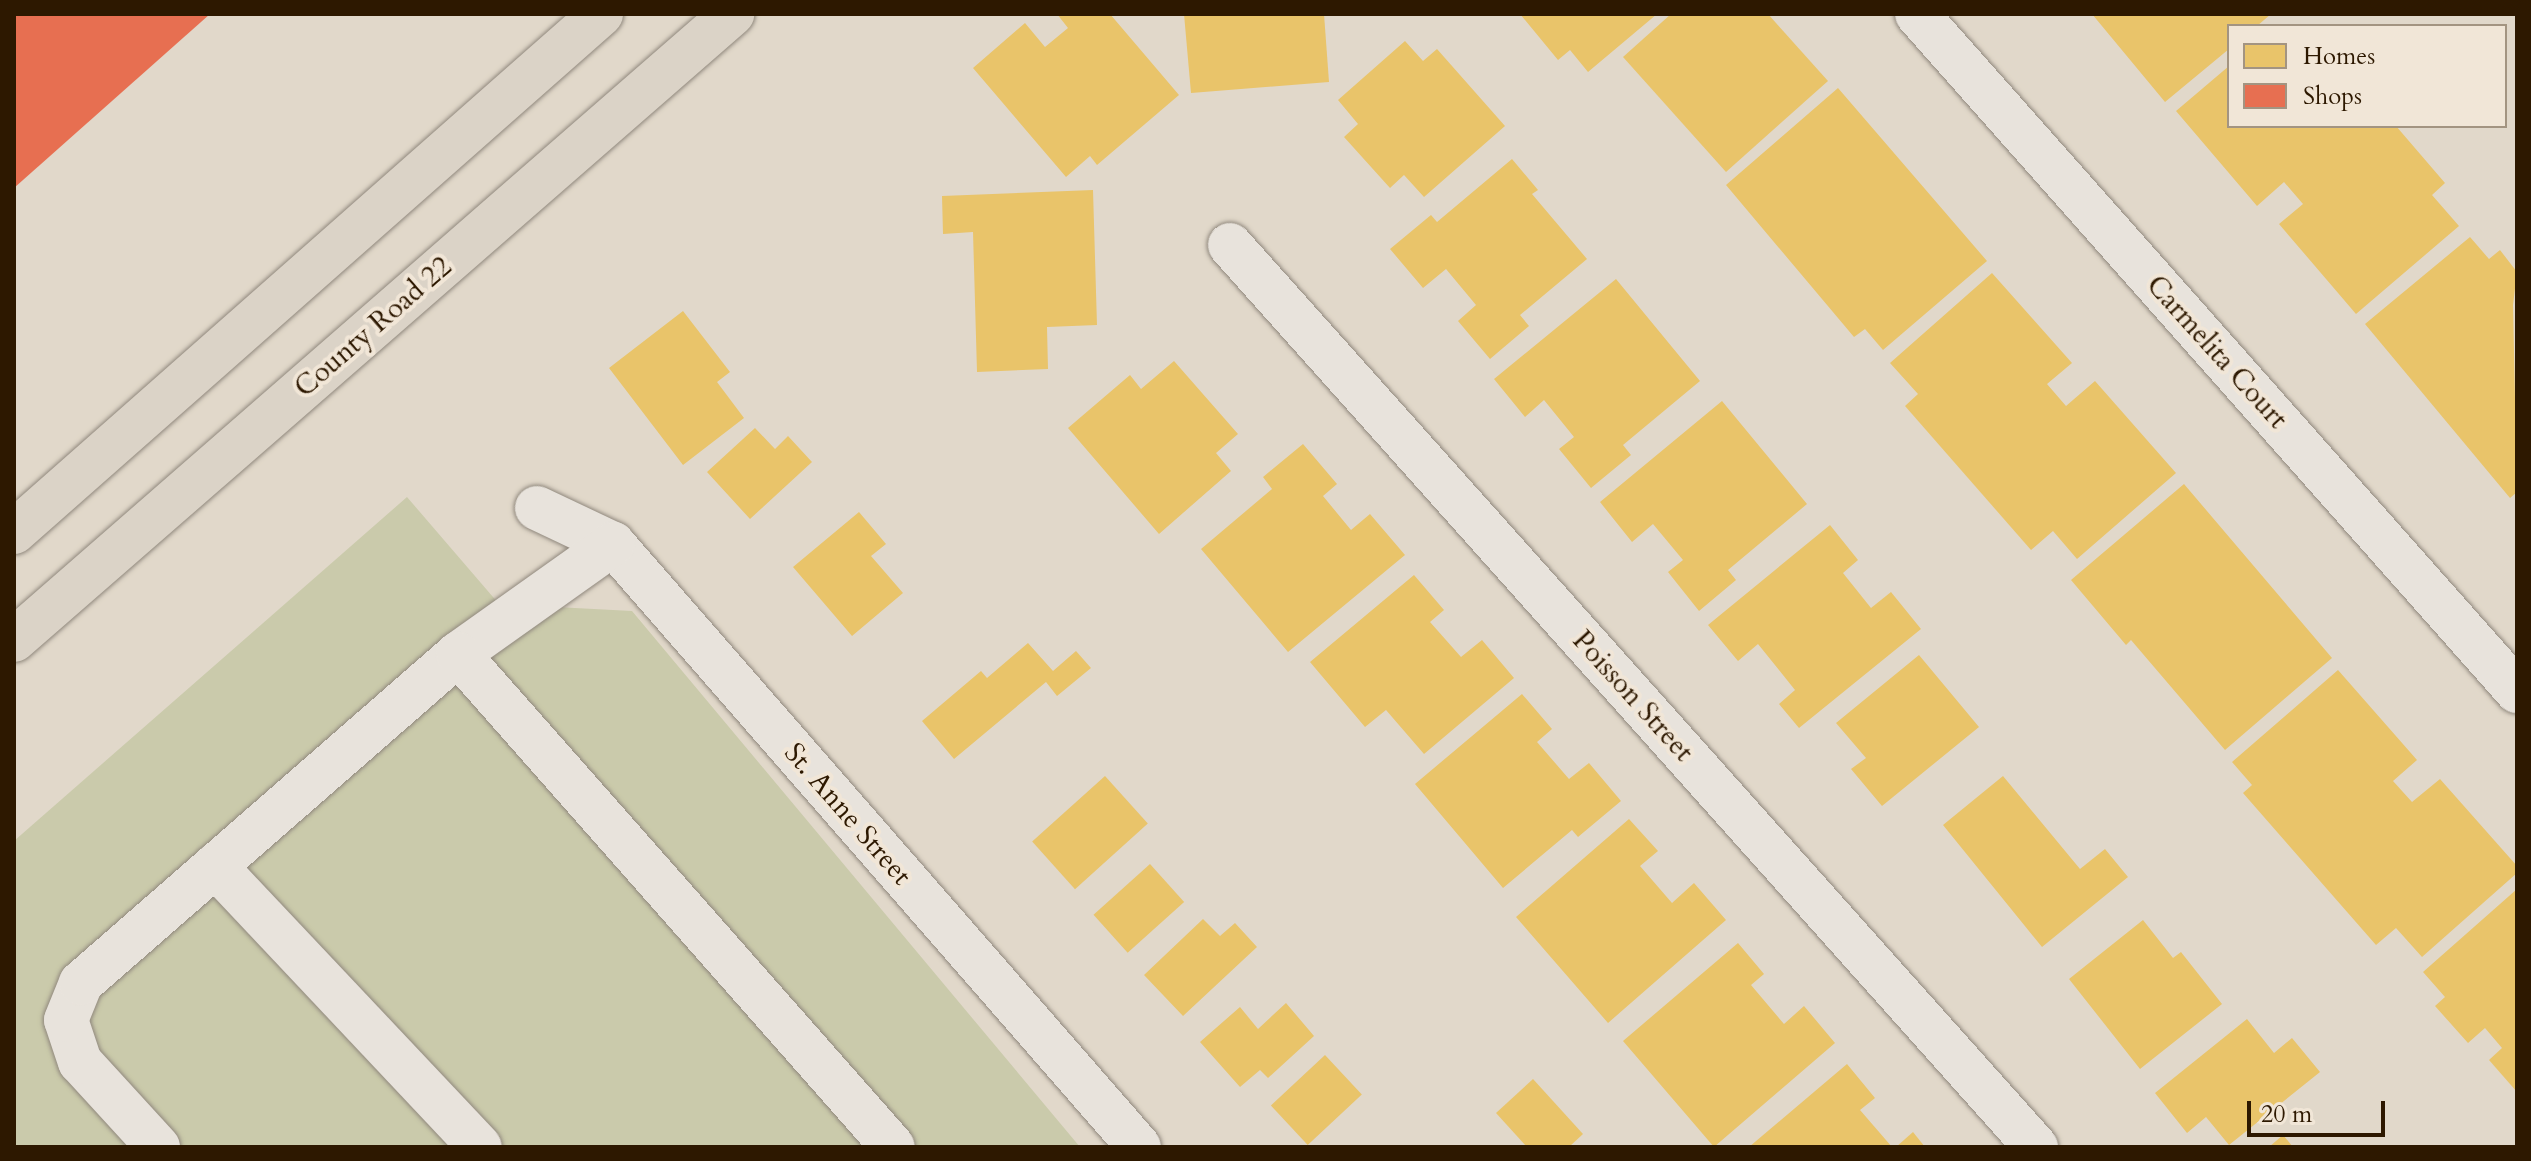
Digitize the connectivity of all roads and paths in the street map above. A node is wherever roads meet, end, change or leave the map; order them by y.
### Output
1 (601, 14) edge
2 (732, 14) edge
3 (1917, 14) edge
4 (1230, 245) dead end
5 (537, 508) dead end
6 (14, 532) edge
7 (613, 544) junction
8 (14, 640) edge
9 (458, 654) junction
10 (2517, 691) edge
11 (215, 866) junction
12 (158, 1147) edge
13 (480, 1147) edge
14 (893, 1147) edge
15 (1139, 1147) edge
16 (2036, 1147) edge

1 - 6 main road
2 - 8 main road, County Road 22
3 - 10 street, Carmelita Court
4 - 16 street, Poisson Street
5 - 7 street, St. Anne Street
7 - 9 street
7 - 15 street, St. Anne Street
9 - 11 street
9 - 14 street
11 - 12 street
11 - 13 street

